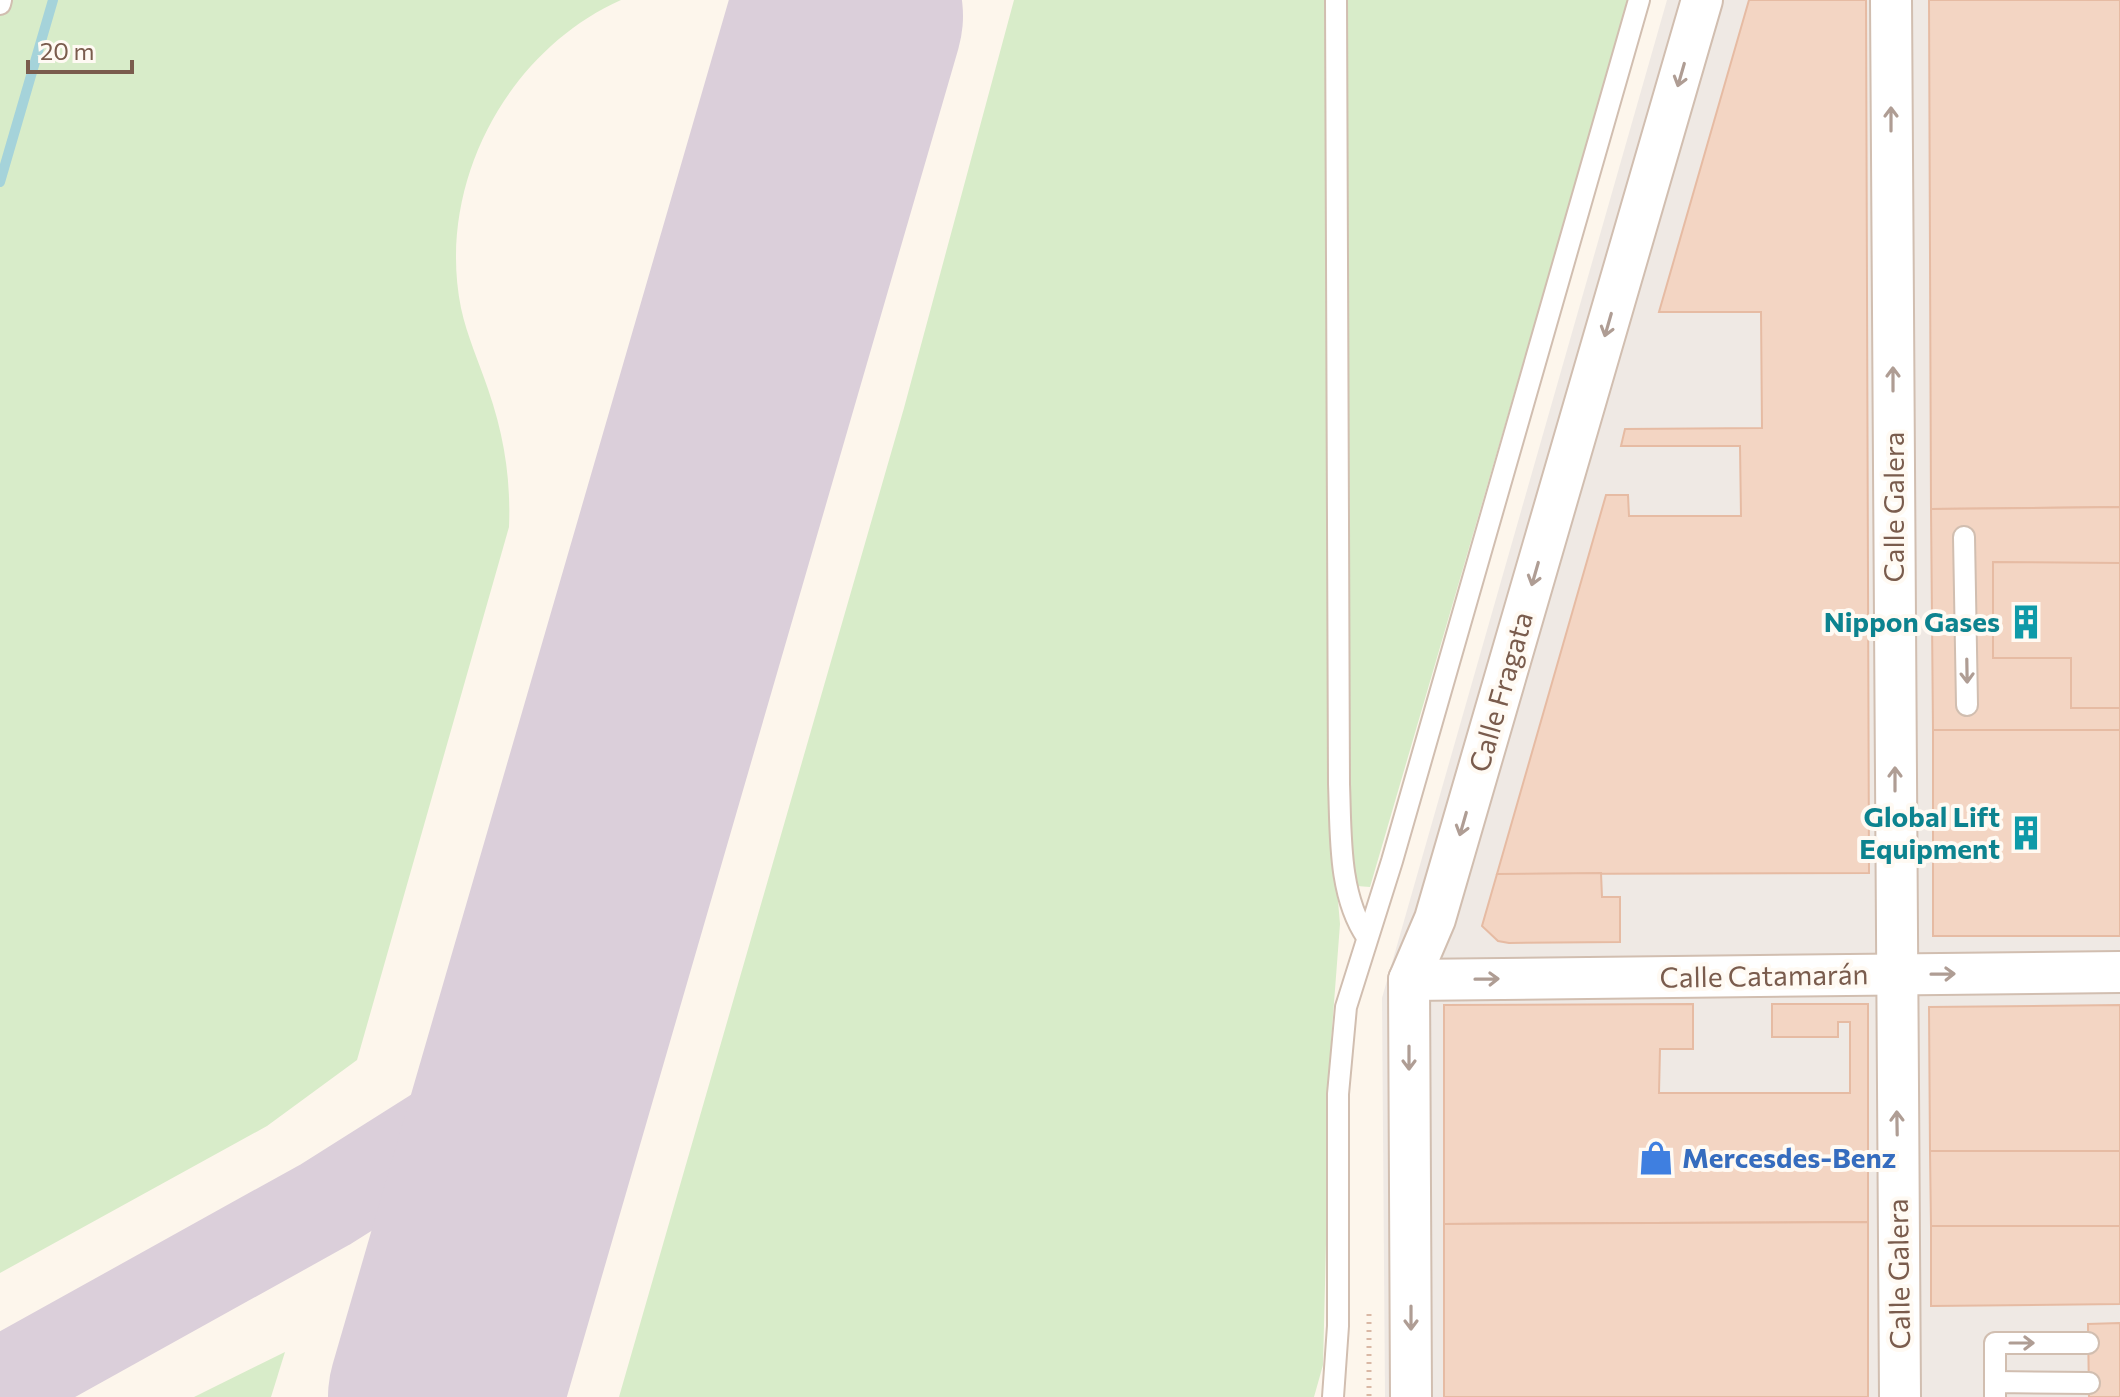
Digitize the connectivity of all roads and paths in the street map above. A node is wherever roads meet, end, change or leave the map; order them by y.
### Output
1 (1336, 0) edge
2 (1639, 0) edge
3 (1702, 0) edge
4 (1891, 0) edge
5 (1964, 537) dead end
6 (1967, 705) dead end
7 (1367, 937) junction
8 (2120, 972) edge
9 (1896, 975) junction
10 (1409, 980) junction
11 (2088, 1343) dead end
12 (2089, 1383) dead end
13 (1995, 1390) edge
14 (1333, 1397) edge
15 (1411, 1397) edge
16 (1900, 1397) edge

1 - 7 lane
2 - 7 lane
3 -> 10 street, Calle Fragata
9 -> 4 street, Calle Galera
5 -> 6 lane
7 - 14 lane
9 -> 8 street, Calle Catamarán
10 -> 9 street, Calle Catamarán
16 -> 9 street, Calle Galera
10 -> 15 street, Calle Fragata
13 -> 11 lane
12 - 13 lane

